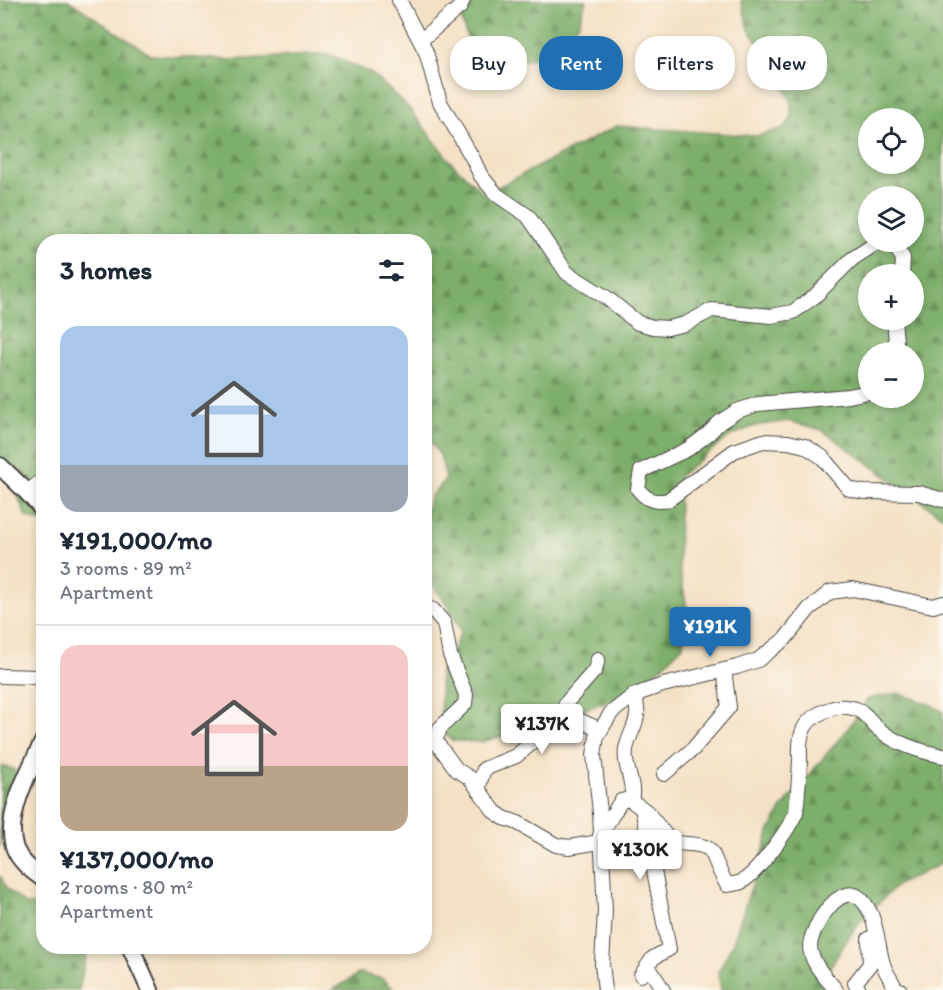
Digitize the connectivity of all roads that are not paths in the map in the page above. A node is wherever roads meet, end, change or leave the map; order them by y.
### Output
1 (399, 0) edge
2 (463, 0) edge
3 (421, 40) junction
4 (903, 264) edge
5 (858, 394) edge
6 (0, 466) edge
7 (36, 485) edge
8 (27, 492) junction
9 (943, 500) edge
10 (36, 503) edge
11 (943, 603) edge
12 (432, 610) edge
13 (598, 658) dead end
14 (724, 670) junction
15 (0, 676) edge
16 (36, 677) edge
17 (634, 695) junction
18 (561, 718) junction
19 (600, 730) junction
20 (943, 756) edge
21 (36, 758) edge
22 (664, 774) dead end
23 (478, 789) junction
24 (636, 804) junction
25 (600, 839) junction
26 (36, 872) edge
27 (877, 935) junction
28 (134, 954) edge
29 (150, 990) edge
30 (605, 990) edge
31 (663, 990) edge
32 (836, 990) edge
33 (860, 990) edge
34 (900, 990) edge

1 - 3 street
2 - 3 street
3 - 4 street
5 - 9 street
6 - 8 main road
7 - 8 street
8 - 10 main road
11 - 14 street
12 - 23 street
13 - 18 street
14 - 17 street
14 - 22 street
15 - 16 street
17 - 19 street
17 - 24 street
18 - 19 street
18 - 23 street
19 - 25 street
20 - 24 street
21 - 26 main road
23 - 25 street
24 - 25 street
24 - 31 street
25 - 30 street
27 - 32 street
27 - 33 street
27 - 34 street
28 - 29 main road

